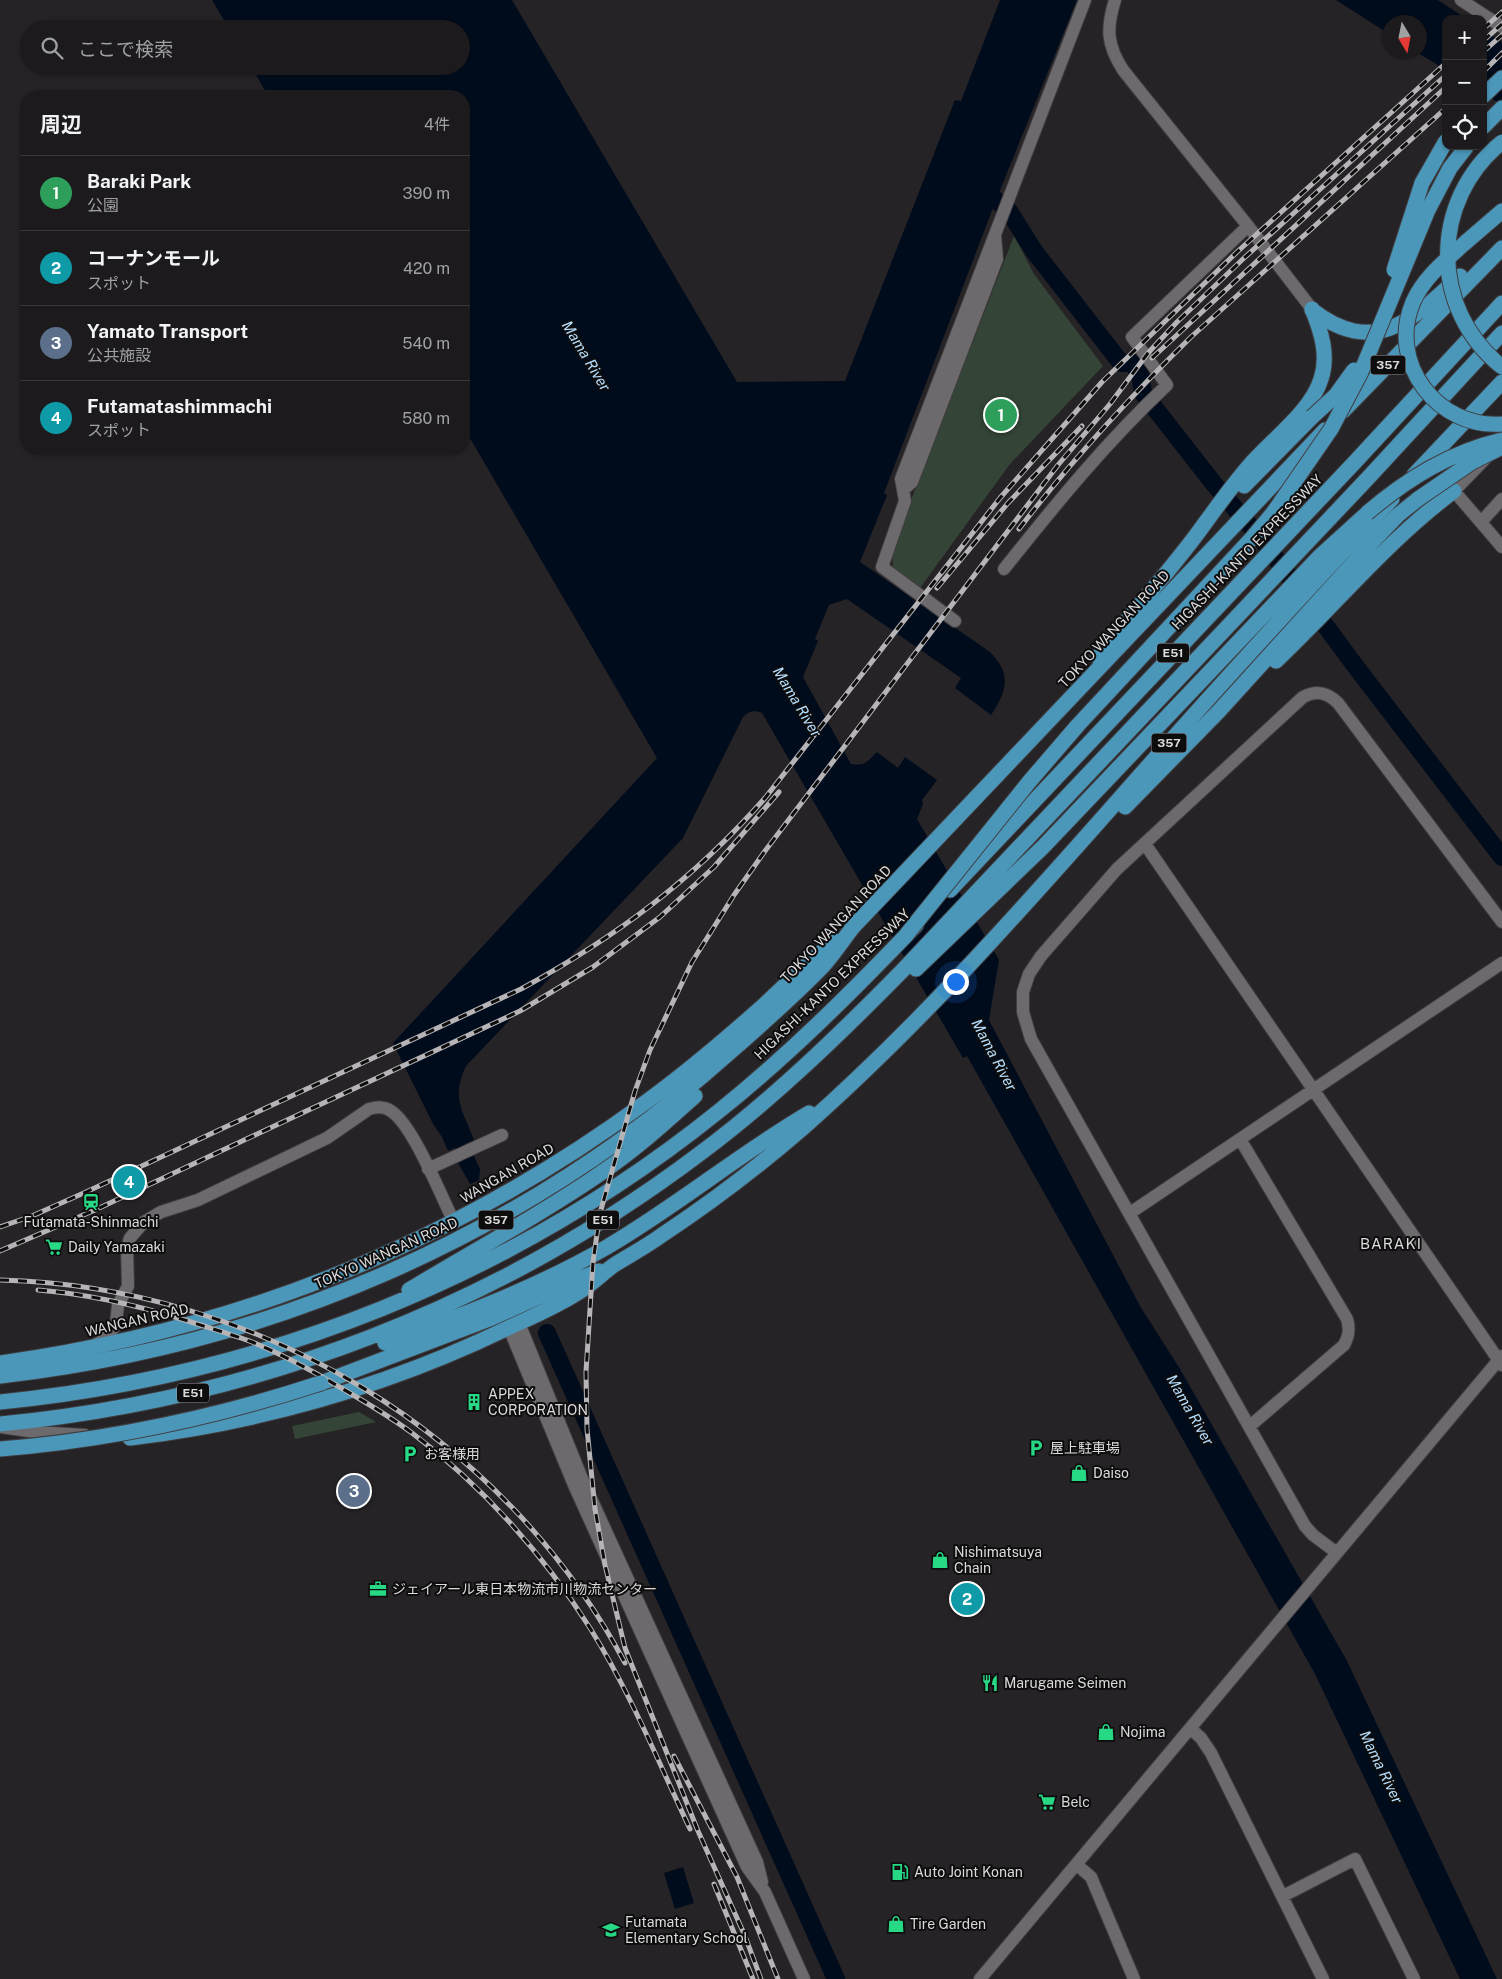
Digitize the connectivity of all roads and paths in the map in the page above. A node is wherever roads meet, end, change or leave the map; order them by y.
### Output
1 (1085, 0) edge
2 (1115, 0) edge
3 (1461, 0) edge
4 (1502, 26) edge
5 (1502, 78) edge
6 (1487, 92) edge
7 (1502, 108) edge
8 (1487, 123) edge
9 (1502, 142) edge
10 (1442, 148) edge
11 (1463, 150) edge
12 (1502, 210) edge
13 (1248, 226) junction
14 (1502, 235) edge
15 (1502, 248) edge
16 (1502, 302) edge
17 (1312, 309) junction
18 (1502, 333) edge
19 (1502, 367) edge
20 (1502, 382) edge
21 (1502, 424) edge
22 (1502, 441) edge
23 (1502, 448) edge
24 (1253, 468) junction
25 (1454, 491) junction
26 (1502, 499) edge
27 (1481, 522) junction
28 (1501, 545) edge
29 (1004, 570) dead end
30 (1342, 573) junction
31 (955, 621) dead end
32 (1049, 721) junction
33 (1145, 844) junction
34 (1502, 922) edge
35 (1008, 925) junction
36 (907, 934) junction
37 (1502, 963) edge
38 (809, 971) junction
39 (853, 1020) junction
40 (742, 1042) junction
41 (1313, 1090) junction
42 (840, 1094) junction
43 (502, 1135) dead end
44 (1240, 1139) junction
45 (428, 1169) junction
46 (1130, 1213) junction
47 (454, 1222) junction
48 (612, 1266) junction
49 (365, 1317) junction
50 (514, 1325) junction
51 (92, 1348) junction
52 (315, 1358) junction
53 (1501, 1360) edge
54 (0, 1363) edge
55 (0, 1376) edge
56 (0, 1402) edge
57 (0, 1425) edge
58 (1250, 1426) junction
59 (147, 1436) junction
60 (0, 1448) edge
61 (1337, 1553) junction
62 (1191, 1728) junction
63 (1076, 1865) junction
64 (1283, 1896) junction
65 (804, 1979) edge
66 (980, 1979) edge
67 (1134, 1979) edge
68 (1323, 1979) edge
69 (1414, 1979) edge

1 - 31 street
2 - 13 street
3 - 4 street
5 - 6 highway
7 - 8 highway
9 - 19 highway, bridge
10 - 24 highway, bridge
11 - 36 highway, bridge
12 - 21 highway, bridge
13 - 17 street
13 - 29 street
14 - 17 highway
15 - 32 highway, TOKYO WANGAN ROAD / 357
16 - 36 highway, HIGASHI-KANTO EXPRESSWAY / E51, bridge
17 - 24 highway
18 - 39 highway, E51, bridge
20 - 30 highway, 357
22 - 25 street
22 - 39 highway, bridge
23 - 30 highway, bridge
24 - 32 highway
25 - 27 street
25 - 30 highway
26 - 27 street
27 - 28 street
30 - 35 highway, 357
30 - 35 highway
32 - 38 highway, TOKYO WANGAN ROAD / 357
33 - 34 street
33 - 41 street
33 - 46 street
35 - 42 highway, 357
36 - 49 highway, HIGASHI-KANTO EXPRESSWAY / E51
37 - 41 street
38 - 40 highway, TOKYO WANGAN ROAD / 357
38 - 47 highway, WANGAN ROAD / 357
39 - 52 highway, E51
40 - 49 highway
40 - 55 highway, TOKYO WANGAN ROAD / 357
41 - 44 street
41 - 53 street
42 - 48 highway, 357
42 - 52 highway
43 - 45 street
44 - 46 street
44 - 58 street
45 - 47 street
45 - 51 street
46 - 58 street
47 - 51 highway, WANGAN ROAD / 357
48 - 50 highway, 357
48 - 60 highway, 357, bridge
49 - 56 highway, HIGASHI-KANTO EXPRESSWAY / E51
50 - 59 highway, 357
50 - 65 street
51 - 54 highway, WANGAN ROAD / 357
52 - 57 highway, E51
53 - 61 street
57 - 59 street
58 - 61 street
59 - 60 highway, 357
61 - 62 street
62 - 63 street
62 - 64 street
63 - 66 street
63 - 67 street
64 - 68 street
64 - 69 street

